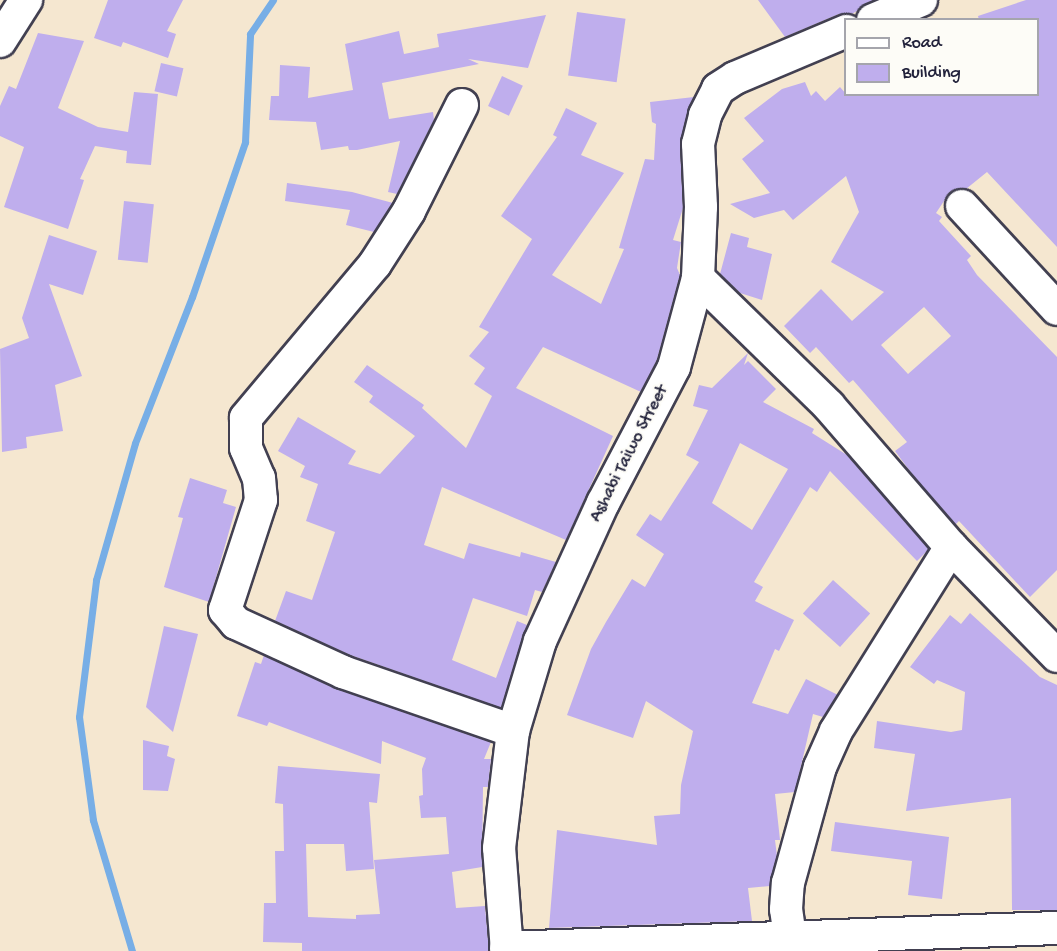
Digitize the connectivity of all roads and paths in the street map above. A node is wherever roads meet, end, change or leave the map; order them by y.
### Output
1 (26, 0) edge
2 (921, 0) edge
3 (878, 18) edge
4 (844, 32) edge
5 (0, 41) edge
6 (462, 105) dead end
7 (962, 206) dead end
8 (698, 278) junction
9 (1057, 309) edge
10 (951, 547) junction
11 (1057, 656) edge
12 (513, 731) junction
13 (1057, 928) edge
14 (791, 944) edge
15 (506, 950) edge

1 - 5 street
2 - 3 street
4 - 8 street, Ashabi Taiwo Street
6 - 12 street
7 - 9 street
8 - 10 street
8 - 12 street, Ashabi Taiwo Street
10 - 11 street
10 - 14 street
12 - 15 street, Ashabi Taiwo Street
13 - 14 street
14 - 15 street

